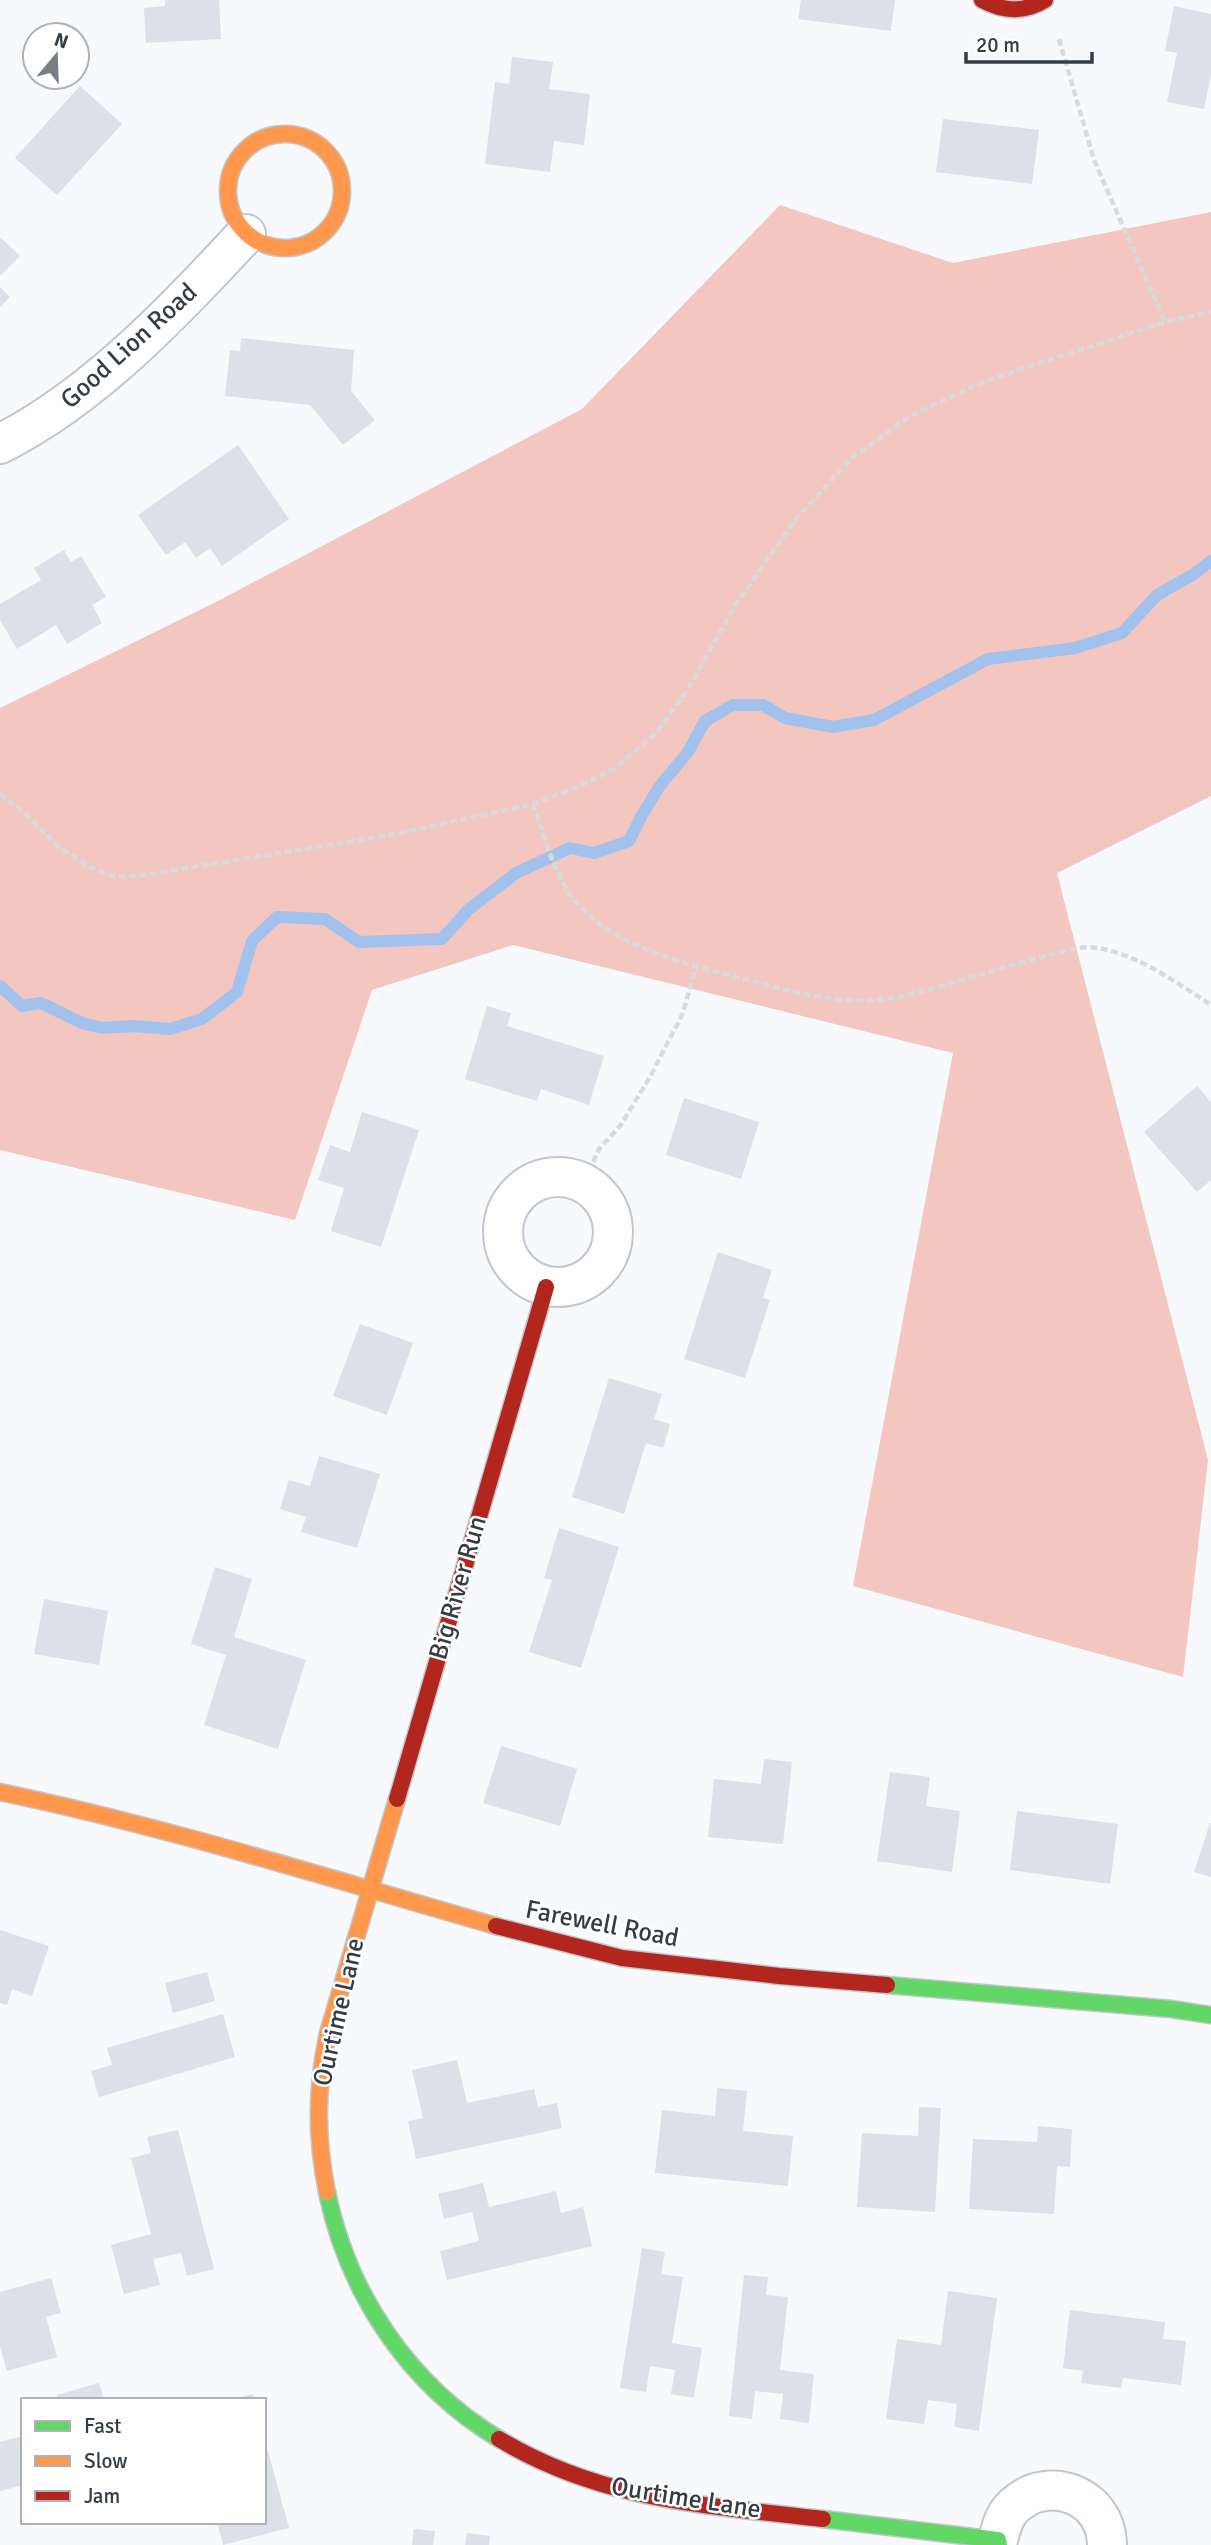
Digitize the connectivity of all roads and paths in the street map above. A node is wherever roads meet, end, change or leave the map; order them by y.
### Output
1 (982, 0) edge
2 (1041, 3) edge
3 (247, 234) junction
4 (1211, 312) edge
5 (1165, 322) junction
6 (0, 444) edge
7 (0, 794) edge
8 (533, 804) junction
9 (696, 966) junction
10 (1211, 1005) edge
11 (584, 1181) junction
12 (546, 1287) junction
13 (0, 1792) edge
14 (370, 1890) junction
15 (1211, 2015) edge
16 (998, 2542) edge
17 (1107, 2545) edge

1 - 2 street
2 - 5 path
3 - 3 street
3 - 6 street, Good Lion Road
4 - 5 path
5 - 8 path
7 - 8 path
8 - 9 path
9 - 10 path
9 - 11 path
11 - 12 street
11 - 12 street
12 - 14 street, Big River Run
13 - 14 street, Farewell Road
14 - 15 street, Farewell Road
14 - 16 street, Ourtime Lane
16 - 17 street, Ourtime Lane

